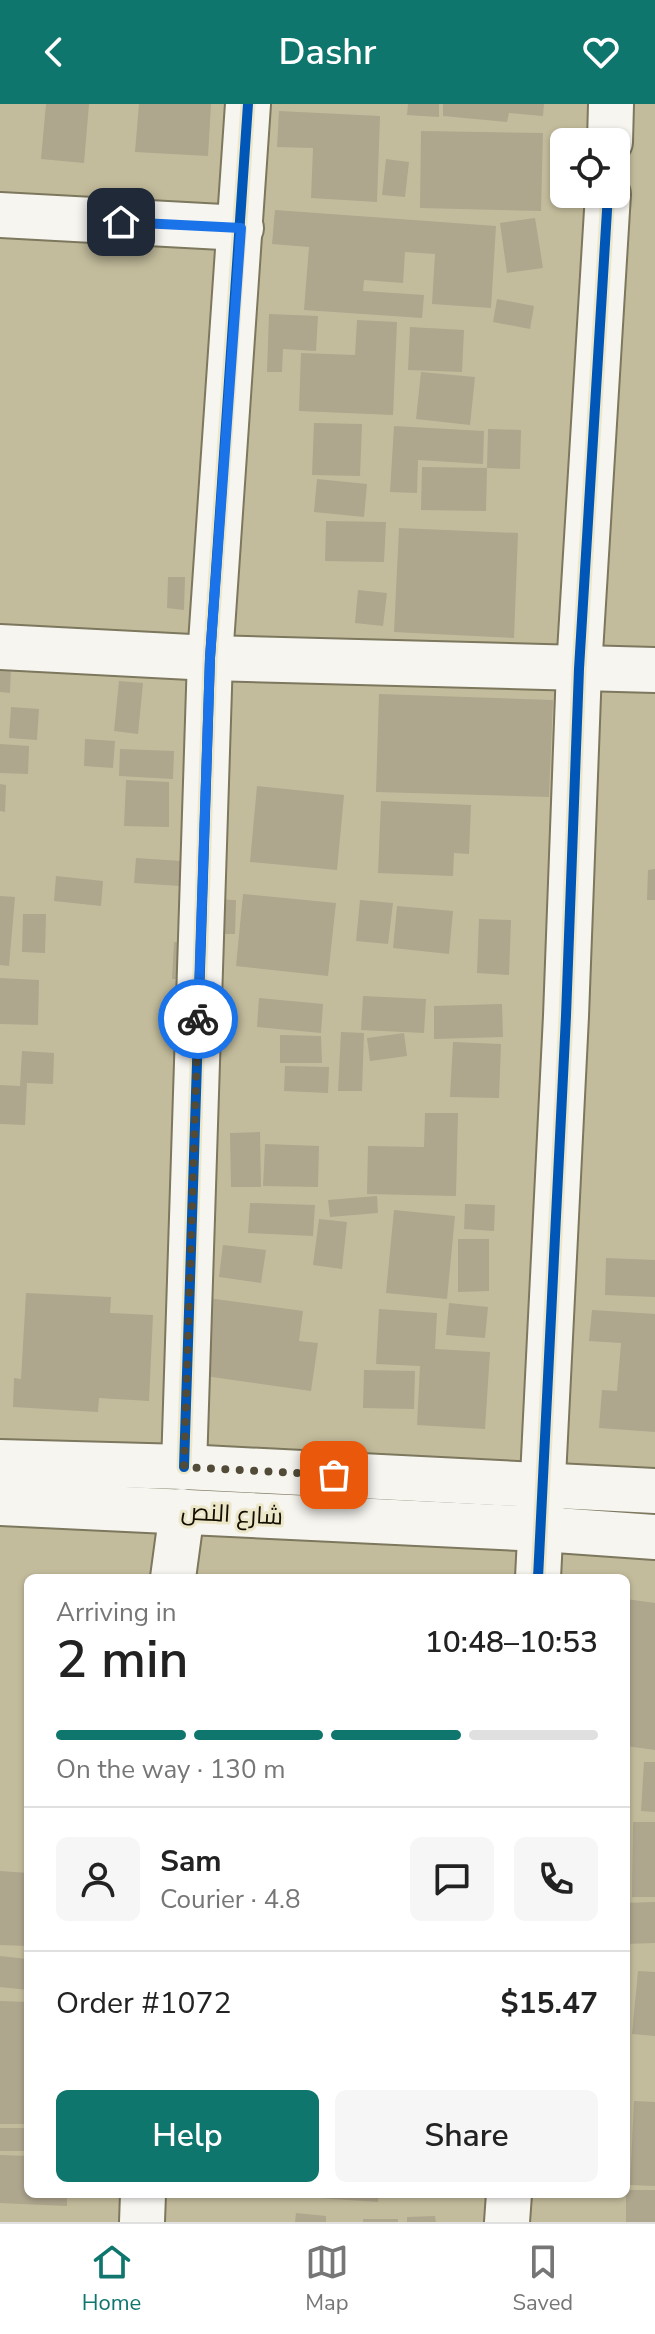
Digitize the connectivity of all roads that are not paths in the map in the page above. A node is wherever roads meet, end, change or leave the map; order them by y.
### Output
1 (248, 104) edge
2 (611, 104) edge
3 (610, 128) edge
4 (607, 208) edge
5 (0, 215) edge
6 (241, 228) junction
7 (0, 647) edge
8 (210, 658) junction
9 (579, 669) junction
10 (655, 670) edge
11 (0, 1462) edge
12 (184, 1467) junction
13 (543, 1486) junction
14 (655, 1491) edge
15 (0, 1503) edge
16 (182, 1511) junction
17 (542, 1529) junction
18 (655, 1537) edge
19 (174, 1574) edge
20 (538, 1574) edge
21 (143, 2198) edge
22 (509, 2198) edge
23 (142, 2222) edge
24 (507, 2222) edge

1 - 6 street
2 - 3 street
4 - 9 street
5 - 6 street
6 - 8 street
7 - 8 street
8 - 9 street
8 - 12 street
9 - 10 street
9 - 13 street
11 - 12 street, شارع النص
12 - 13 street, شارع النص
13 - 14 street, شارع النص
13 - 17 street
15 - 16 street, شارع النص
16 - 17 street, شارع النص
16 - 19 street
17 - 18 street, شارع النص
17 - 20 street
21 - 23 street
22 - 24 street

